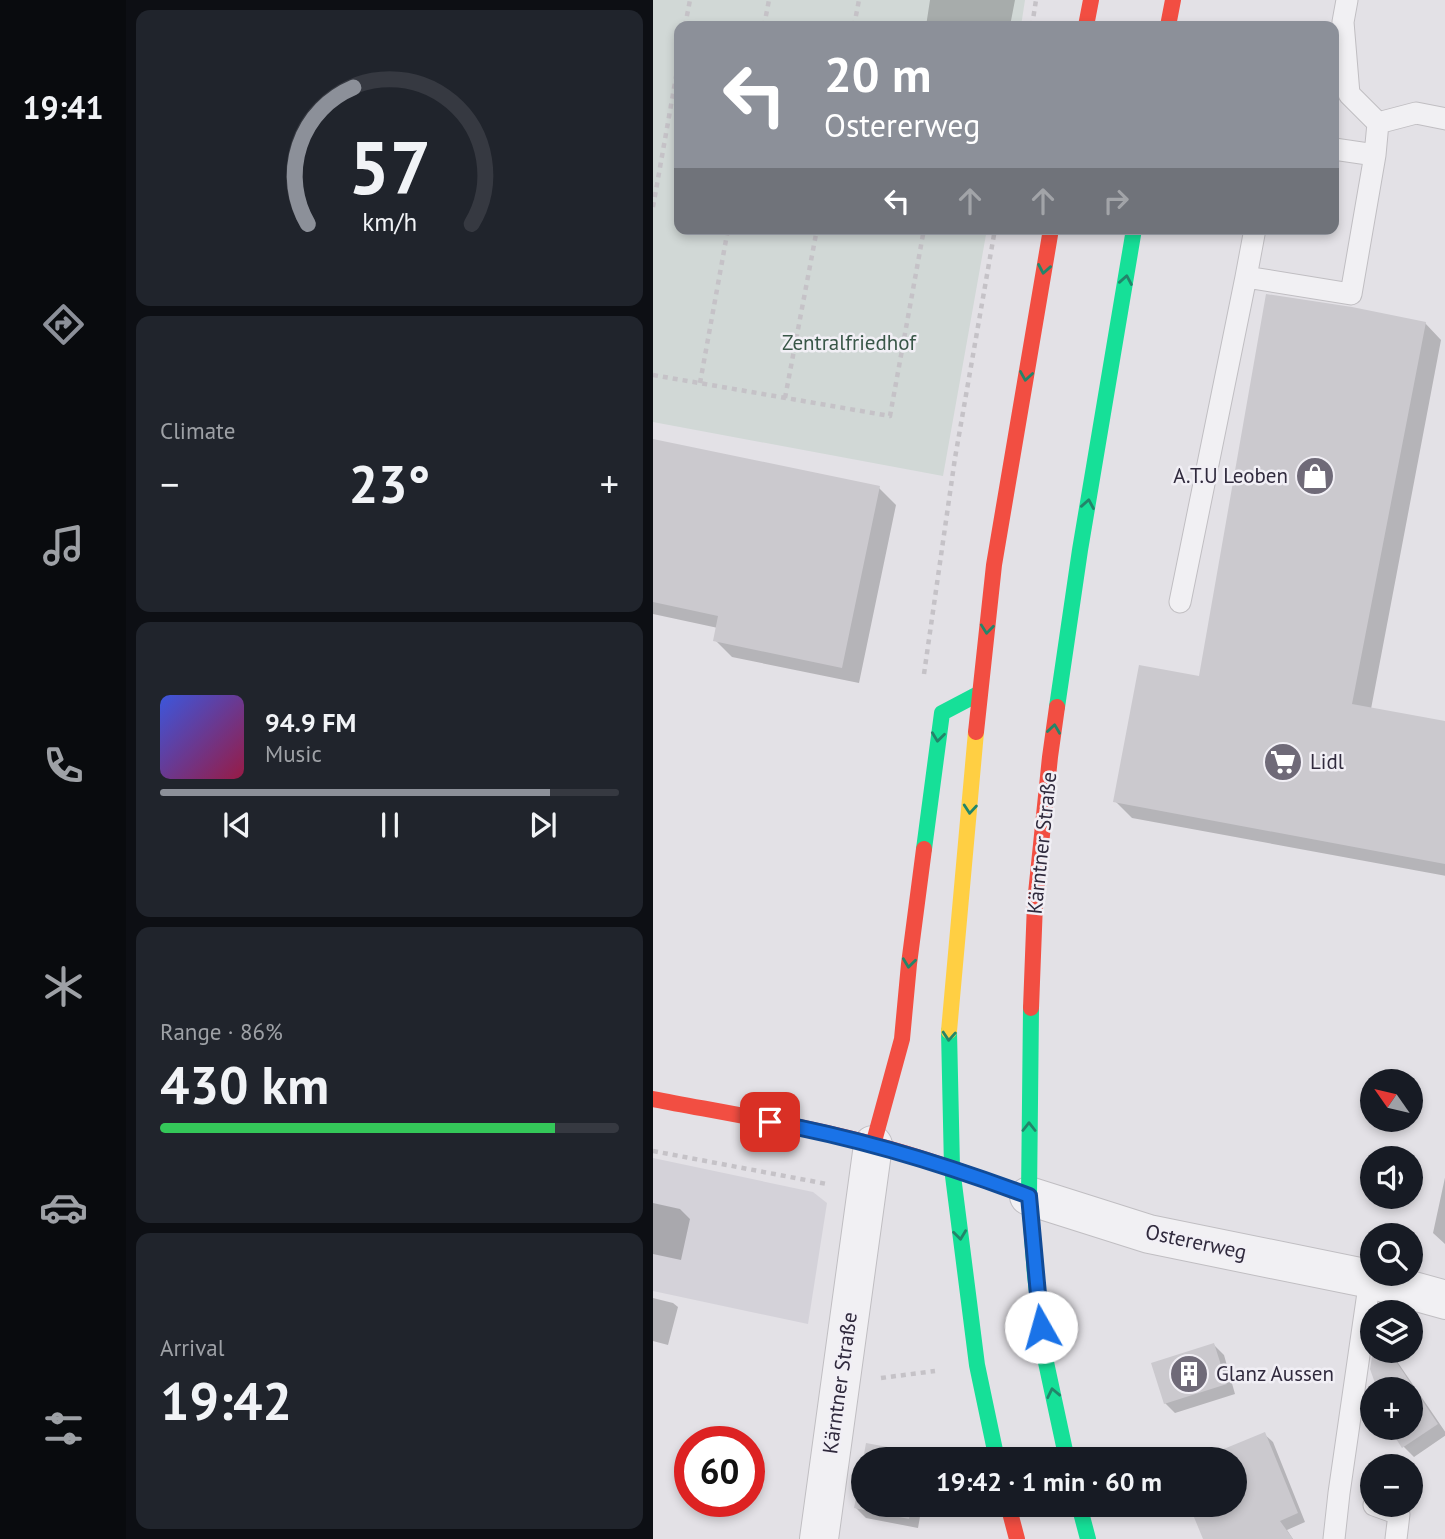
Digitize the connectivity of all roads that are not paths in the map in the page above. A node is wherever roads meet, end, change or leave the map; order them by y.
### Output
1 (1091, 0) edge
2 (1173, 0) edge
3 (1347, 0) edge
4 (1087, 21) edge
5 (1169, 21) edge
6 (1445, 119) edge
7 (1378, 123) junction
8 (1339, 150) edge
9 (1375, 155) junction
10 (1050, 235) edge
11 (1133, 235) edge
12 (1254, 235) edge
13 (1246, 277) junction
14 (1180, 602) dead end
15 (980, 693) junction
16 (653, 1100) edge
17 (873, 1145) junction
18 (952, 1168) junction
19 (1029, 1196) junction
20 (1360, 1277) edge
21 (1369, 1286) edge
22 (1395, 1286) edge
23 (1445, 1300) edge
24 (994, 1447) edge
25 (1064, 1447) edge
26 (1339, 1493) junction
27 (1360, 1500) edge
28 (1011, 1517) edge
29 (1082, 1517) edge
30 (1399, 1517) edge
31 (819, 1539) edge
32 (1017, 1539) edge
33 (1088, 1539) edge
34 (1334, 1539) edge
35 (1396, 1539) edge

1 - 4 main road
2 - 5 main road
3 - 7 lane
6 - 7 lane
7 - 9 lane
8 - 9 lane
9 - 13 lane
10 -> 15 main road
19 -> 11 main road, Kärntner Straße
12 - 13 lane
13 - 14 lane
15 -> 17 main road
15 -> 18 main road
16 - 17 main road, Ostererweg
17 - 18 main road, Ostererweg
17 - 31 street, Kärntner Straße
18 - 19 main road, Ostererweg
18 -> 24 main road
19 - 20 street, Ostererweg
25 -> 19 main road, Kärntner Straße
21 - 26 lane
22 - 23 street, Ostererweg
26 - 27 lane
26 - 34 lane
28 - 32 main road
29 - 33 main road
30 - 35 lane

